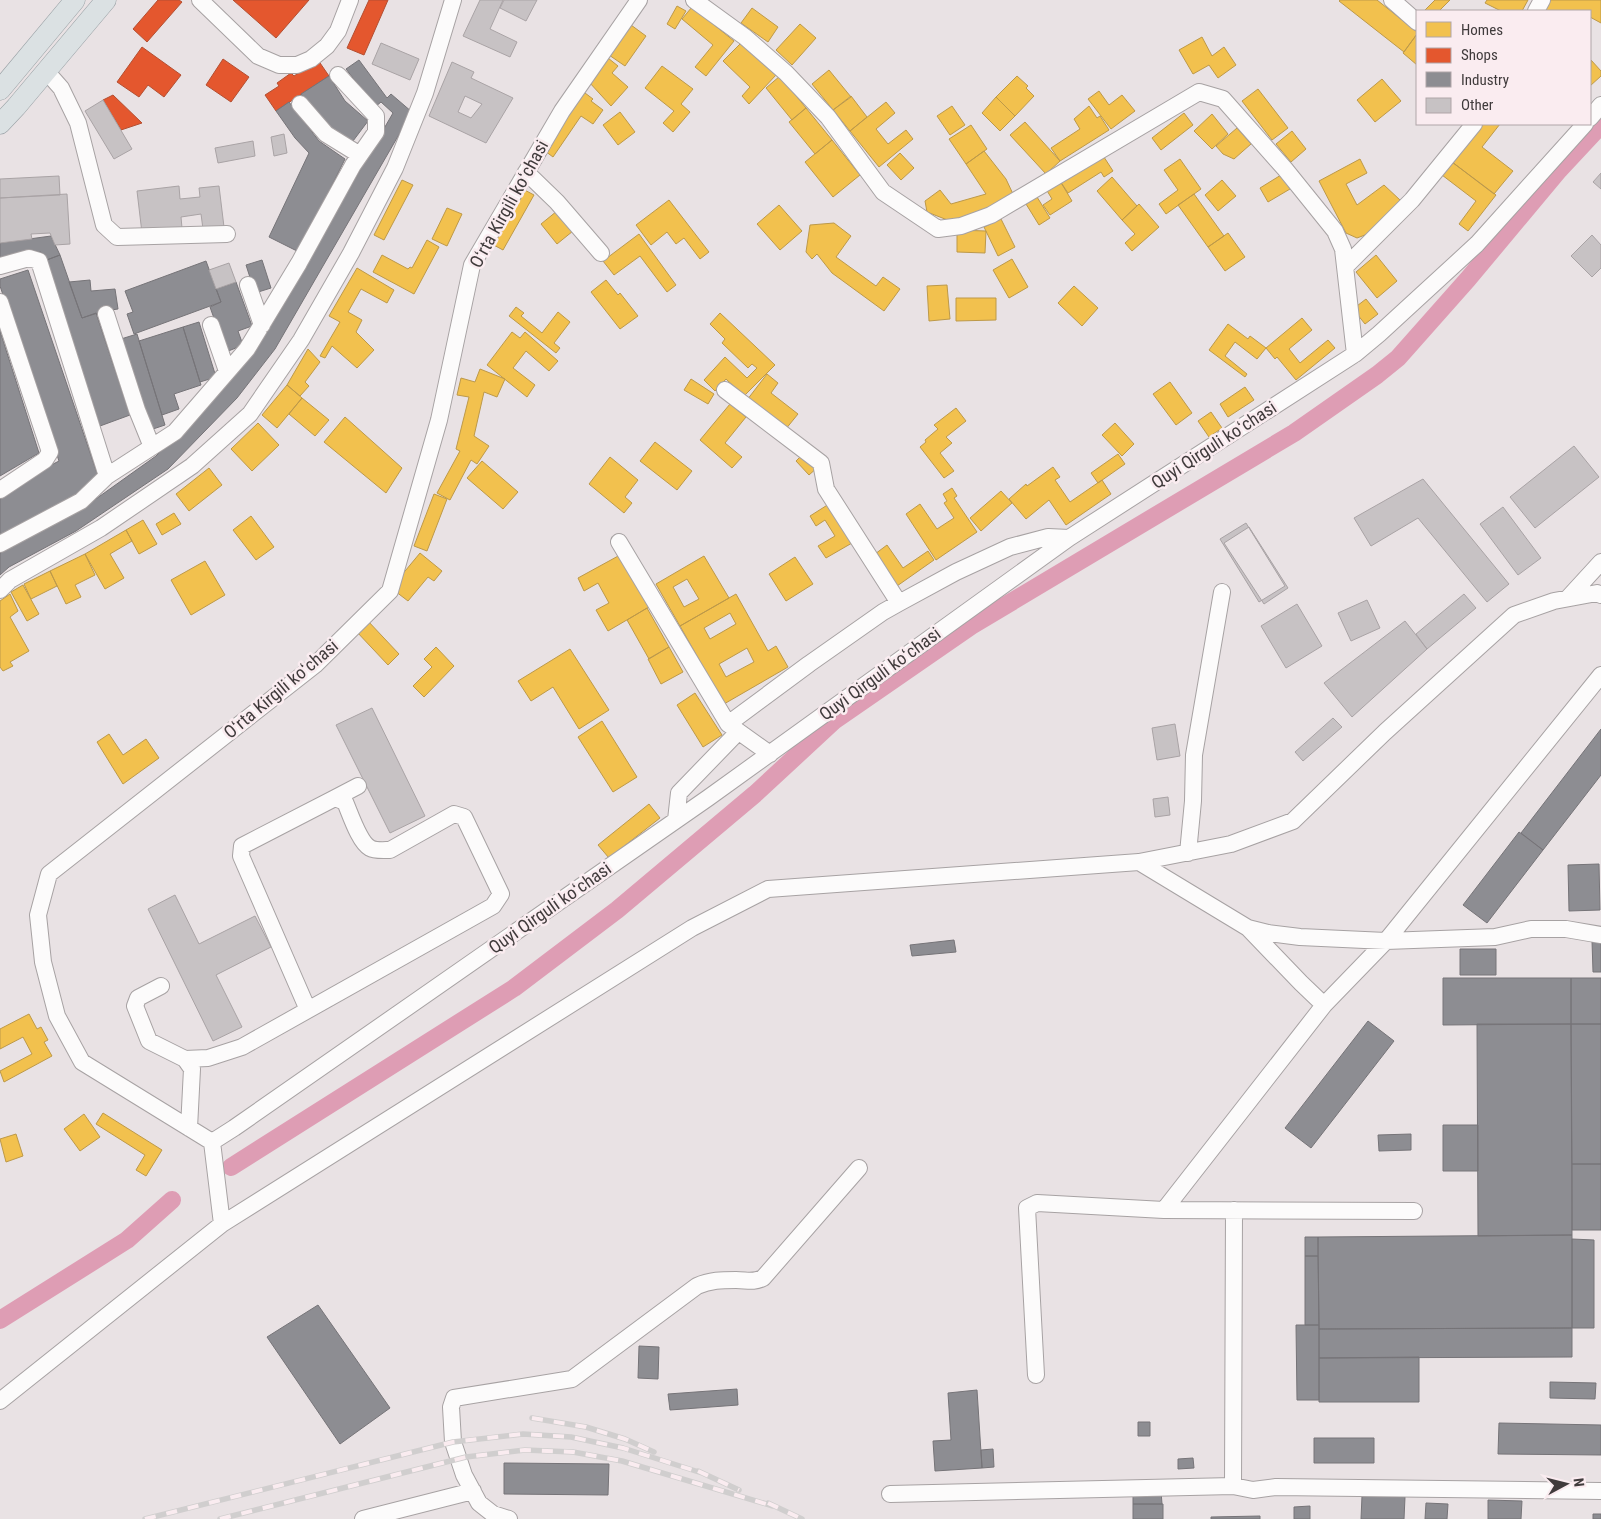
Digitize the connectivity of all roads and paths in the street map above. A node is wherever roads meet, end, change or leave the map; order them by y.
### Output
1 (75, 0) edge
2 (106, 0) edge
3 (200, 0) edge
4 (350, 0) edge
5 (453, 0) edge
6 (639, 0) edge
7 (694, 0) edge
8 (1392, 0) edge
9 (1416, 21) edge
10 (46, 71) junction
11 (338, 75) dead end
12 (1, 87) edge
13 (300, 104) dead end
14 (1601, 105) edge
15 (1591, 117) edge
16 (0, 124) edge
17 (1473, 125) edge
18 (1583, 125) edge
19 (360, 155) junction
20 (526, 172) junction
21 (228, 234) dead end
22 (601, 253) dead end
23 (0, 266) edge
24 (1346, 266) junction
25 (248, 285) dead end
26 (0, 302) edge
27 (106, 314) dead end
28 (211, 325) dead end
29 (262, 325) junction
30 (1355, 354) junction
31 (228, 371) junction
32 (725, 390) dead end
33 (152, 447) junction
34 (107, 476) junction
35 (0, 490) edge
36 (1069, 538) junction
37 (619, 542) dead end
38 (0, 544) edge
39 (1601, 562) edge
40 (0, 590) edge
41 (1222, 592) dead end
42 (1601, 595) edge
43 (1568, 598) junction
44 (900, 603) junction
45 (1601, 675) edge
46 (733, 728) junction
47 (770, 754) junction
48 (358, 786) dead end
49 (335, 798) junction
50 (676, 820) junction
51 (1188, 853) junction
52 (1139, 862) junction
53 (1248, 928) junction
54 (1601, 935) edge
55 (1386, 941) junction
56 (161, 986) dead end
57 (1324, 1005) junction
58 (308, 1010) junction
59 (185, 1059) junction
60 (189, 1128) junction
61 (212, 1142) junction
62 (859, 1168) dead end
63 (1164, 1210) junction
64 (1234, 1210) junction
65 (1414, 1211) dead end
66 (222, 1224) junction
67 (1036, 1375) dead end
68 (0, 1401) edge
69 (1233, 1486) junction
70 (473, 1491) junction
71 (1601, 1491) edge
72 (890, 1494) dead end
73 (382, 1517) edge
74 (363, 1519) edge
75 (510, 1519) edge

1 - 12 main road
2 - 10 main road
3 - 4 street
5 - 40 street
6 - 20 street, Oʻrta Kirgili koʻchasi
7 - 24 street
8 - 9 street
10 - 16 main road
10 - 21 street
11 - 19 street
13 - 19 street
14 - 15 street
17 - 24 street
18 - 30 street, Quyi Qirguli koʻchasi
19 - 29 street
20 - 22 street
20 - 60 street, Oʻrta Kirgili koʻchasi
23 - 34 street
24 - 30 street
25 - 29 street
26 - 35 street
27 - 33 street
28 - 31 street
29 - 31 street
30 - 36 street, Quyi Qirguli koʻchasi
31 - 33 street
32 - 44 street
33 - 34 street
34 - 38 street
36 - 44 street
36 - 47 street, Quyi Qirguli koʻchasi
37 - 46 street
39 - 43 street
41 - 51 street
42 - 43 street
43 - 51 street
44 - 46 street
45 - 55 street
46 - 47 street
46 - 50 street
47 - 50 street, Quyi Qirguli koʻchasi
48 - 49 street
49 - 58 street
49 - 58 street
50 - 61 street, Quyi Qirguli koʻchasi
51 - 52 street
52 - 53 street
52 - 66 street
53 - 55 street
53 - 57 street
54 - 55 street
55 - 57 street
56 - 59 street
57 - 63 street
58 - 59 street
59 - 60 street
60 - 61 street, Oʻrta Kirgili koʻchasi
61 - 66 street
62 - 70 street
63 - 64 street
63 - 67 street
64 - 65 street
64 - 69 street
66 - 68 street
69 - 71 street
69 - 72 street
70 - 73 street
70 - 75 street
73 - 74 street

